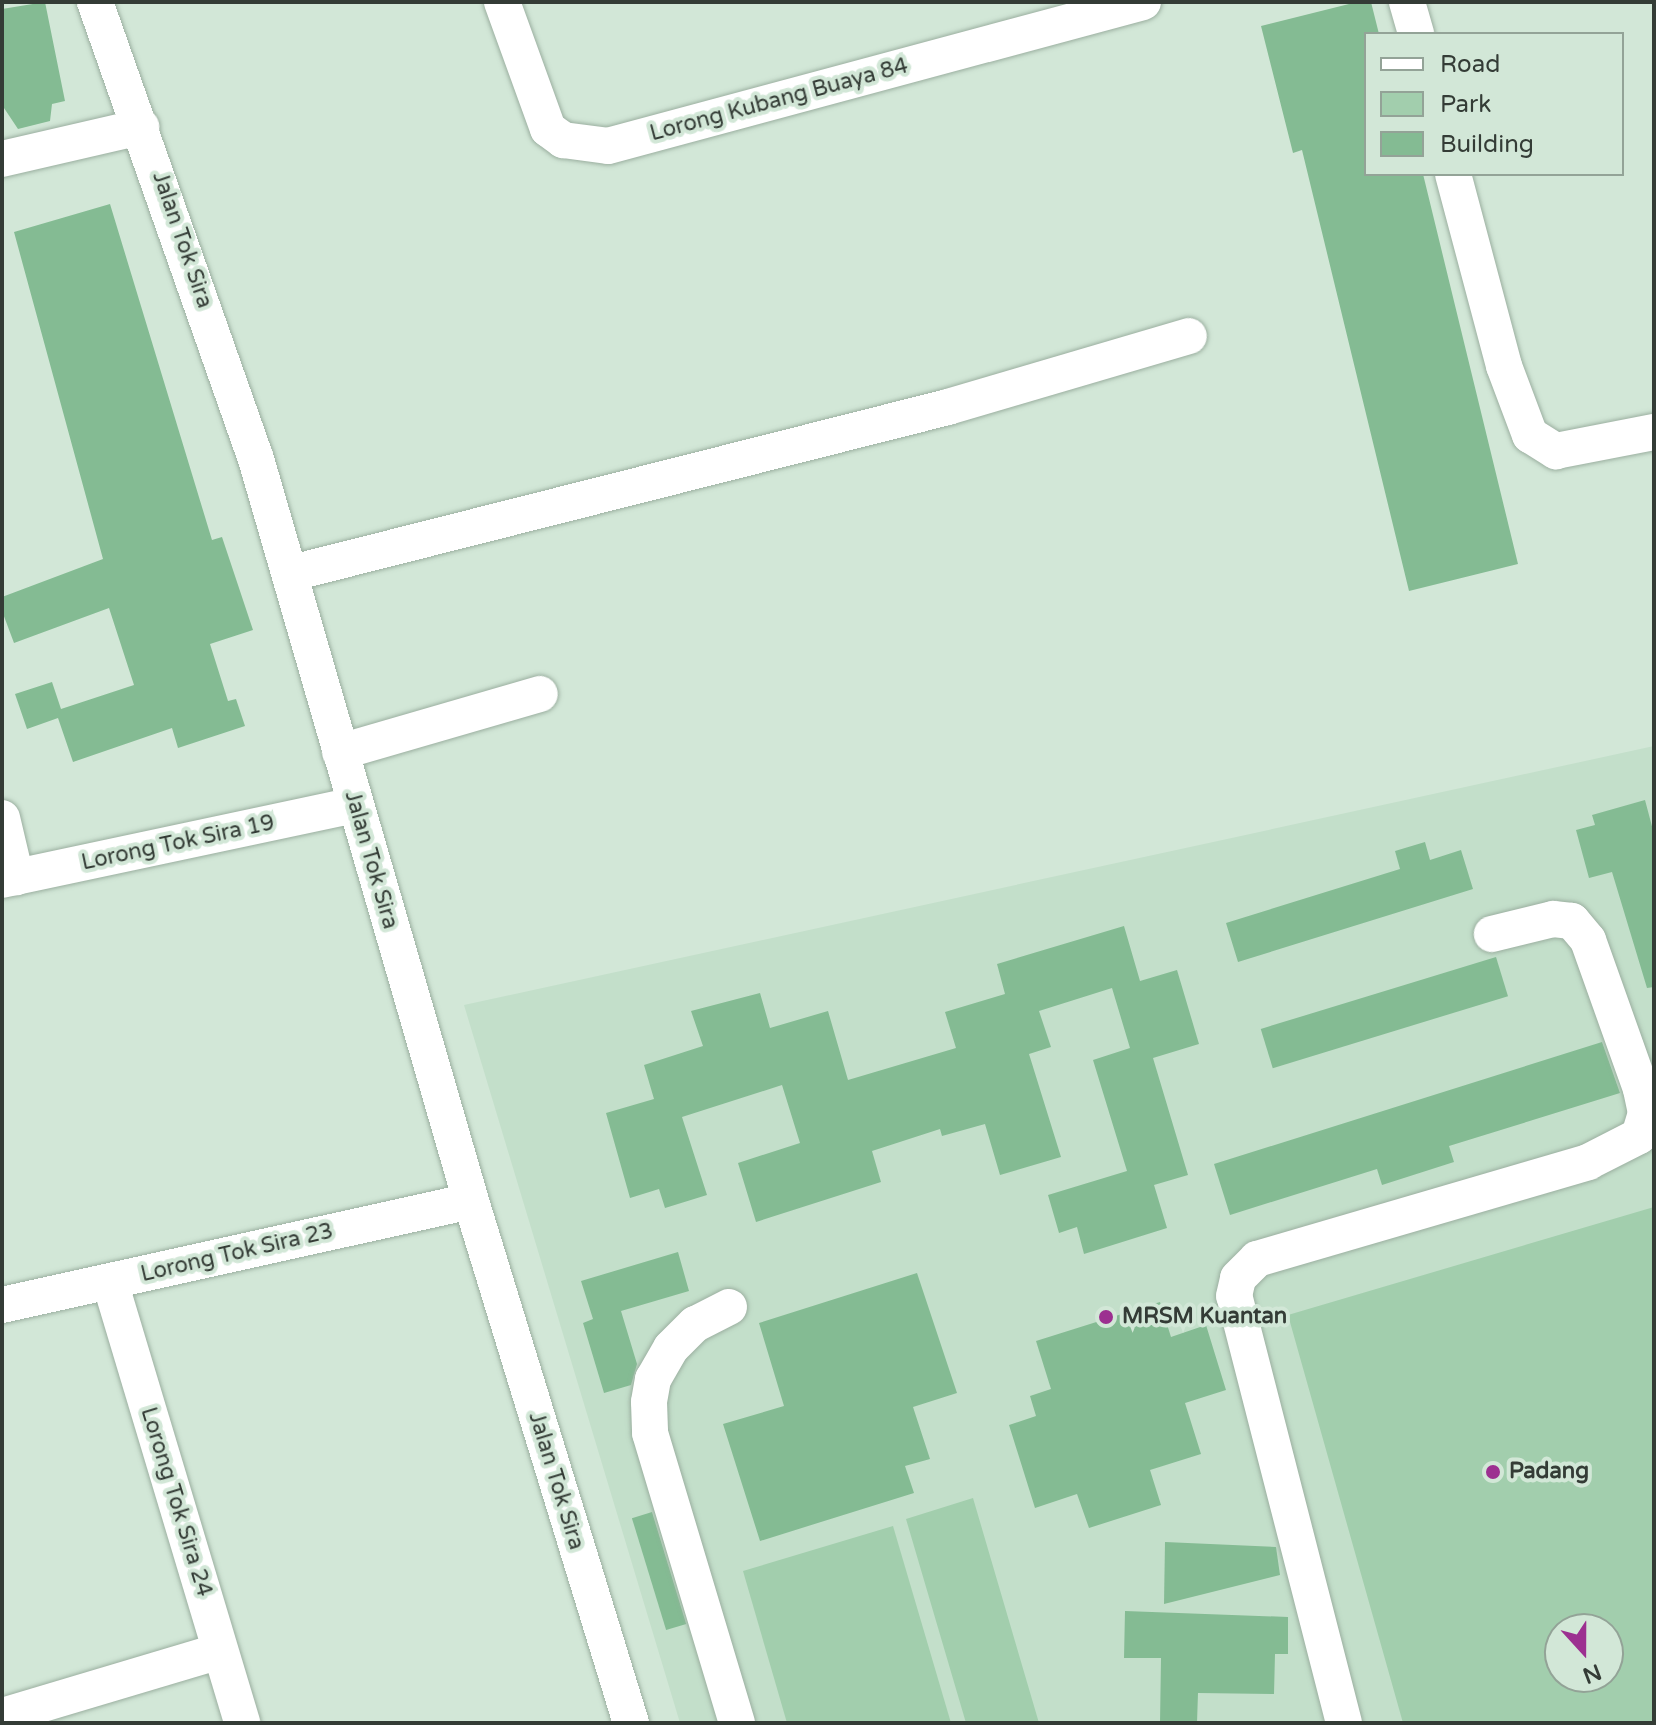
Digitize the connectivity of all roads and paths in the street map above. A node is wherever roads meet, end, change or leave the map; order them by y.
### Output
1 (95, 2) edge
2 (502, 2) edge
3 (1143, 2) edge
4 (1407, 2) edge
5 (1415, 32) edge
6 (141, 127) junction
7 (2, 159) edge
8 (1454, 176) edge
9 (1189, 336) dead end
10 (1654, 432) edge
11 (292, 573) junction
12 (540, 694) dead end
13 (340, 752) junction
14 (354, 805) junction
15 (2, 818) edge
16 (9, 879) edge
17 (1492, 934) dead end
18 (471, 1201) junction
19 (110, 1282) junction
20 (2, 1305) edge
21 (729, 1307) dead end
22 (220, 1651) junction
23 (2, 1716) edge
24 (242, 1723) edge
25 (631, 1723) edge
26 (737, 1723) edge
27 (1344, 1723) edge

1 - 6 street, Jalan Tok Sira
2 - 3 street, Lorong Kubang Buaya 84
4 - 5 street
6 - 7 street
6 - 11 street, Jalan Tok Sira
8 - 10 street
9 - 11 street
11 - 13 street, Jalan Tok Sira
12 - 13 street
13 - 14 street, Jalan Tok Sira
14 - 16 street, Lorong Tok Sira 19
14 - 18 street, Jalan Tok Sira
15 - 16 street
17 - 27 street
18 - 19 street, Lorong Tok Sira 23
18 - 25 street, Jalan Tok Sira
19 - 20 street, Lorong Tok Sira 23
19 - 22 street, Lorong Tok Sira 24
21 - 26 street
22 - 23 street
22 - 24 street, Lorong Tok Sira 24

